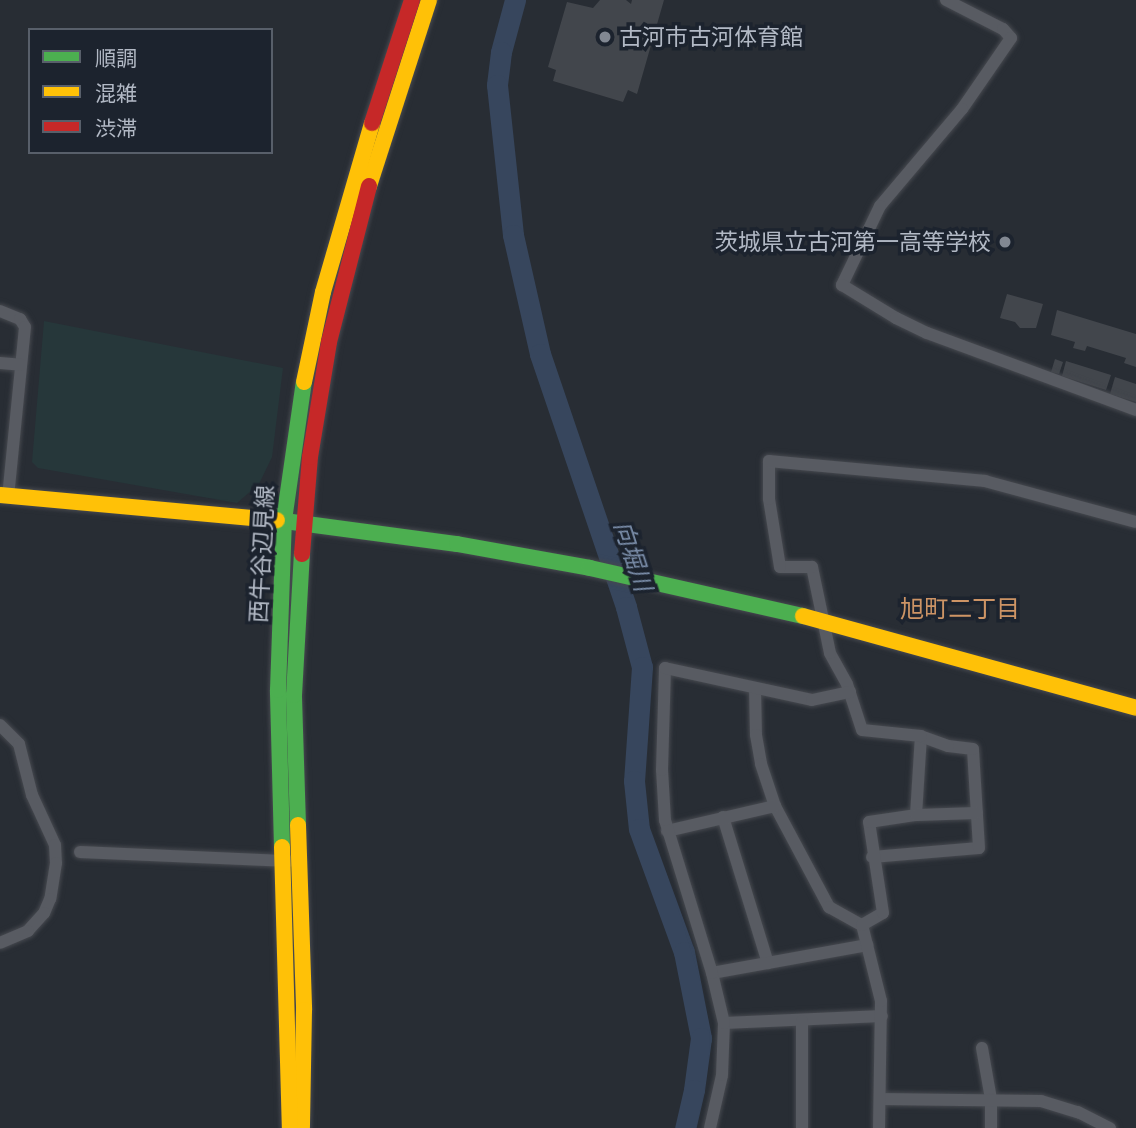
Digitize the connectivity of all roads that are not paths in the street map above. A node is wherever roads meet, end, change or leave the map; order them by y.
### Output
1 (412, 0) edge
2 (429, 0) edge
3 (946, 0) edge
4 (0, 311) edge
5 (0, 363) edge
6 (21, 365) junction
7 (1136, 410) edge
8 (4, 496) edge
9 (284, 520) junction
10 (1136, 522) edge
11 (304, 523) junction
12 (821, 620) junction
13 (755, 688) junction
14 (850, 692) junction
15 (1136, 708) edge
16 (0, 725) edge
17 (921, 736) junction
18 (775, 806) junction
19 (977, 813) junction
20 (916, 816) junction
21 (723, 817) junction
22 (667, 831) junction
23 (80, 852) dead end
24 (872, 857) junction
25 (292, 861) junction
26 (862, 925) junction
27 (0, 943) edge
28 (867, 945) junction
29 (768, 963) junction
30 (712, 973) junction
31 (882, 1016) junction
32 (802, 1021) junction
33 (723, 1023) junction
34 (982, 1048) dead end
35 (991, 1098) junction
36 (880, 1099) junction
37 (289, 1128) edge
38 (302, 1128) edge
39 (710, 1128) edge
40 (802, 1128) edge
41 (879, 1128) edge
42 (991, 1128) edge
43 (1110, 1128) edge

1 - 9 street, 西牛谷辺見線
2 - 11 street, 西牛谷辺見線
3 - 7 street
4 - 6 street
5 - 6 street
6 - 8 street
8 - 9 street
9 - 11 street
9 - 25 street, 西牛谷辺見線
10 - 12 street
11 - 12 street
11 - 25 street, 西牛谷辺見線
12 - 14 street
12 - 15 street
13 - 14 street
13 - 18 street
13 - 22 street
14 - 17 street
16 - 27 street
17 - 19 street
17 - 20 street
18 - 21 street
18 - 26 street
19 - 20 street
19 - 24 street
20 - 24 street
21 - 22 street
21 - 29 street
22 - 30 street
23 - 25 street
24 - 26 street
25 - 37 street, 西牛谷辺見線
25 - 38 street, 西牛谷辺見線
26 - 28 street
28 - 29 street
28 - 31 street
29 - 30 street
30 - 33 street
31 - 32 street
31 - 36 street
32 - 33 street
32 - 40 street
33 - 39 street
34 - 35 street
35 - 36 street
35 - 42 street
35 - 43 street
36 - 41 street

